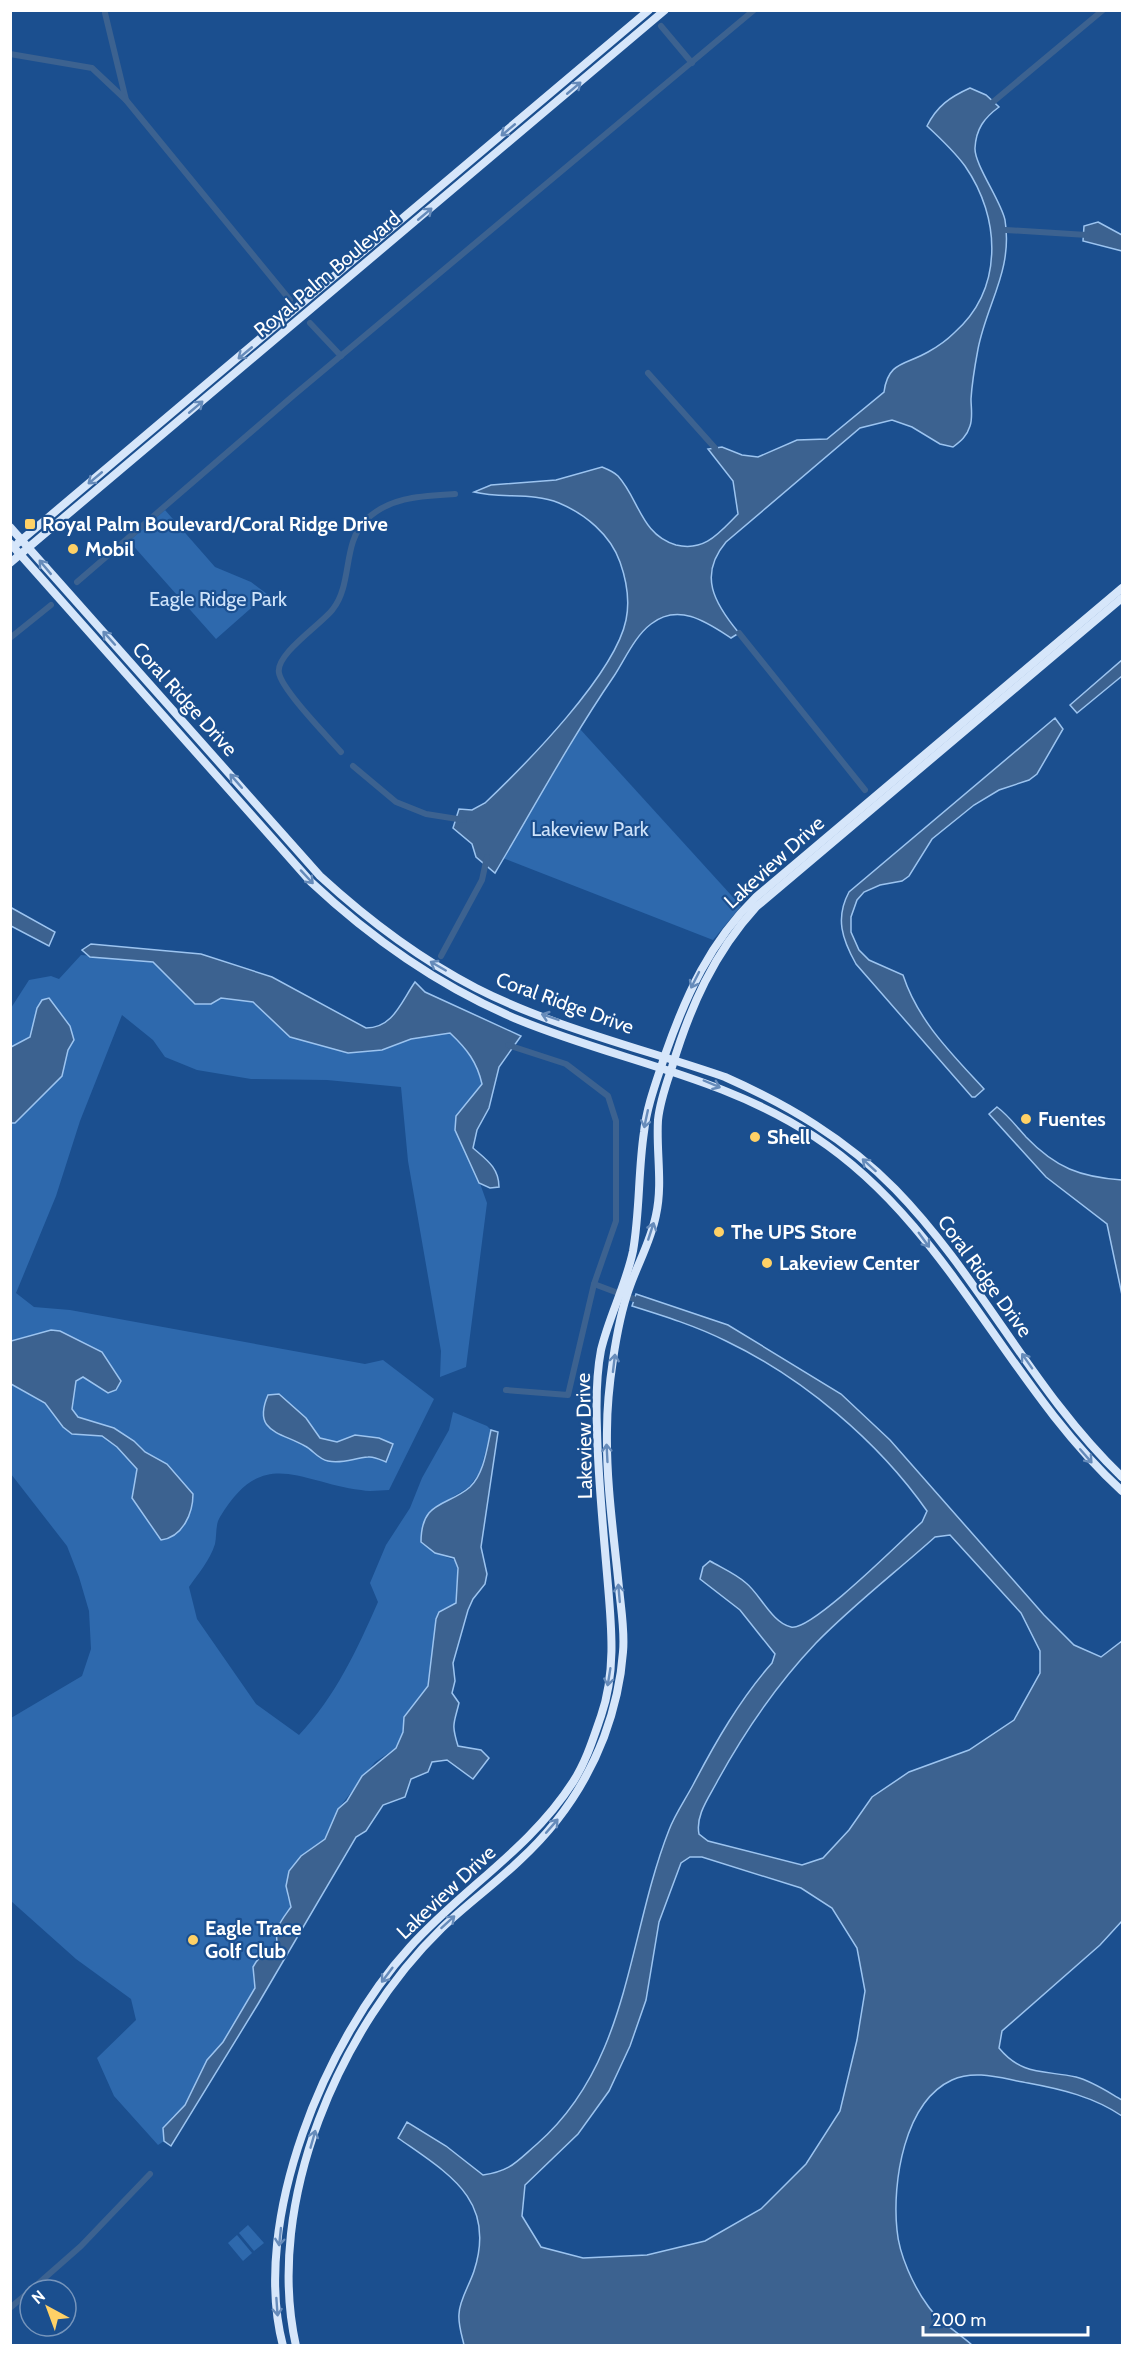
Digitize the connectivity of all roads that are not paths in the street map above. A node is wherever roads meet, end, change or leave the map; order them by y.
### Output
1 (649, 10) edge
2 (665, 10) edge
3 (10, 527) edge
4 (22, 540) junction
5 (12, 546) edge
6 (28, 548) junction
7 (20, 555) junction
8 (10, 563) edge
9 (1122, 588) edge
10 (1122, 598) edge
11 (669, 1058) junction
12 (661, 1067) junction
13 (671, 1070) junction
14 (626, 1285) junction
15 (619, 1306) junction
16 (1122, 1477) edge
17 (1122, 1491) edge
18 (293, 2333) junction
19 (279, 2334) junction
20 (282, 2346) edge
21 (296, 2346) edge

1 -> 4 main road, Royal Palm Boulevard
6 -> 2 main road, Royal Palm Boulevard
3 - 4 main road, Coral Ridge Drive
4 - 5 main road, Royal Palm Boulevard
4 - 6 main road, Coral Ridge Drive
5 - 7 main road, Coral Ridge Drive
6 - 7 main road, Royal Palm Boulevard
11 -> 6 main road, Coral Ridge Drive
7 - 8 main road, Royal Palm Boulevard
7 -> 12 main road, Coral Ridge Drive
9 -> 11 main road, Lakeview Drive
10 - 11 main road, Lakeview Drive
11 - 12 main road, Lakeview Drive
11 - 13 main road, Lakeview Drive
16 -> 11 main road, Coral Ridge Drive
12 - 13 main road, Coral Ridge Drive
12 -> 14 main road, Lakeview Drive
14 -> 13 main road, Lakeview Drive
13 -> 17 main road, Coral Ridge Drive
14 - 15 main road, Lakeview Drive
18 -> 15 main road, Lakeview Drive
15 -> 19 main road, Lakeview Drive
18 - 19 main road
18 - 21 main road, Lakeview Drive
19 - 20 main road, Lakeview Drive

